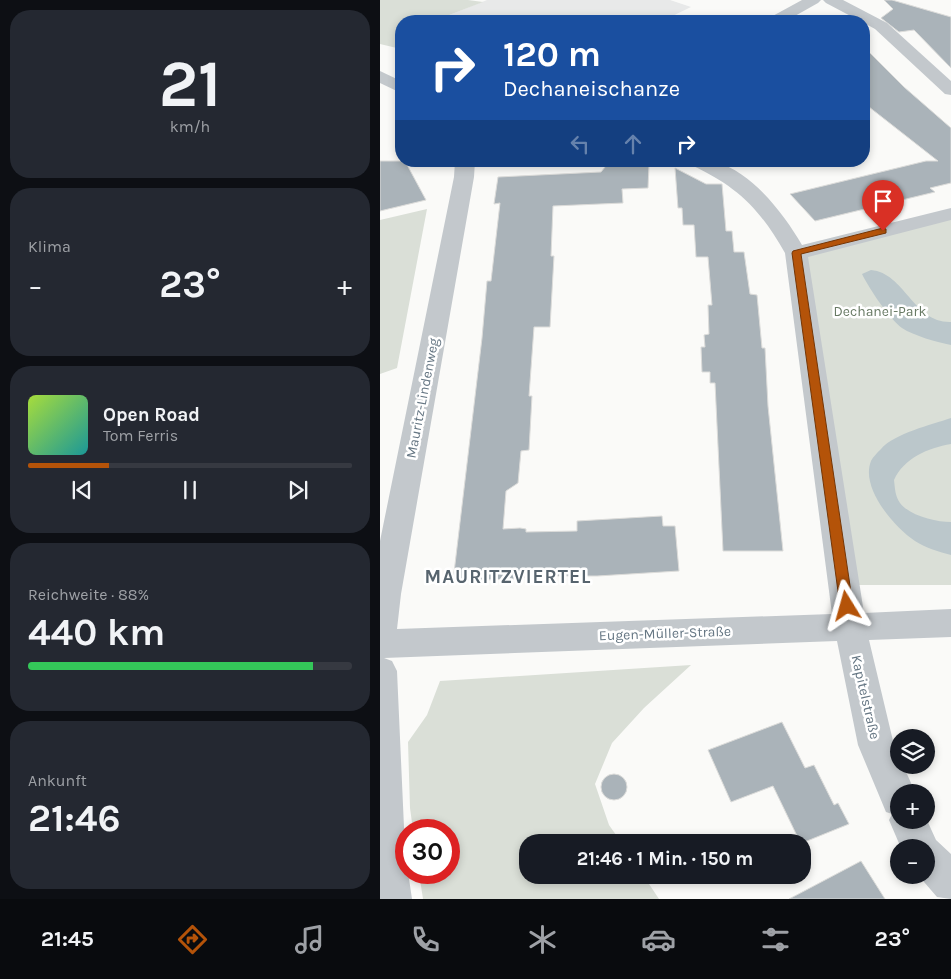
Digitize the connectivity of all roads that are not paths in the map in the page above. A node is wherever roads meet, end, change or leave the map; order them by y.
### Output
1 (813, 0) edge
2 (831, 0) edge
3 (786, 15) edge
4 (860, 15) edge
5 (870, 20) edge
6 (380, 76) edge
7 (395, 85) edge
8 (951, 90) edge
9 (465, 167) edge
10 (709, 167) edge
11 (951, 214) edge
12 (796, 253) junction
13 (951, 623) edge
14 (850, 626) junction
15 (380, 636) edge
16 (380, 644) edge
17 (380, 671) edge
18 (893, 784) edge
19 (935, 865) edge
20 (951, 883) edge
21 (392, 899) edge

1 - 3 street
2 - 4 street
5 - 8 street
6 - 7 street
9 - 15 street, Mauritz-Lindenweg
10 - 12 street, Kapitelstraße
11 - 12 street
12 - 14 street, Kapitelstraße
13 - 14 street, Eugen-Müller-Straße
14 - 16 street, Eugen-Müller-Straße
14 - 18 street, Kapitelstraße
17 - 21 street
19 - 20 street

